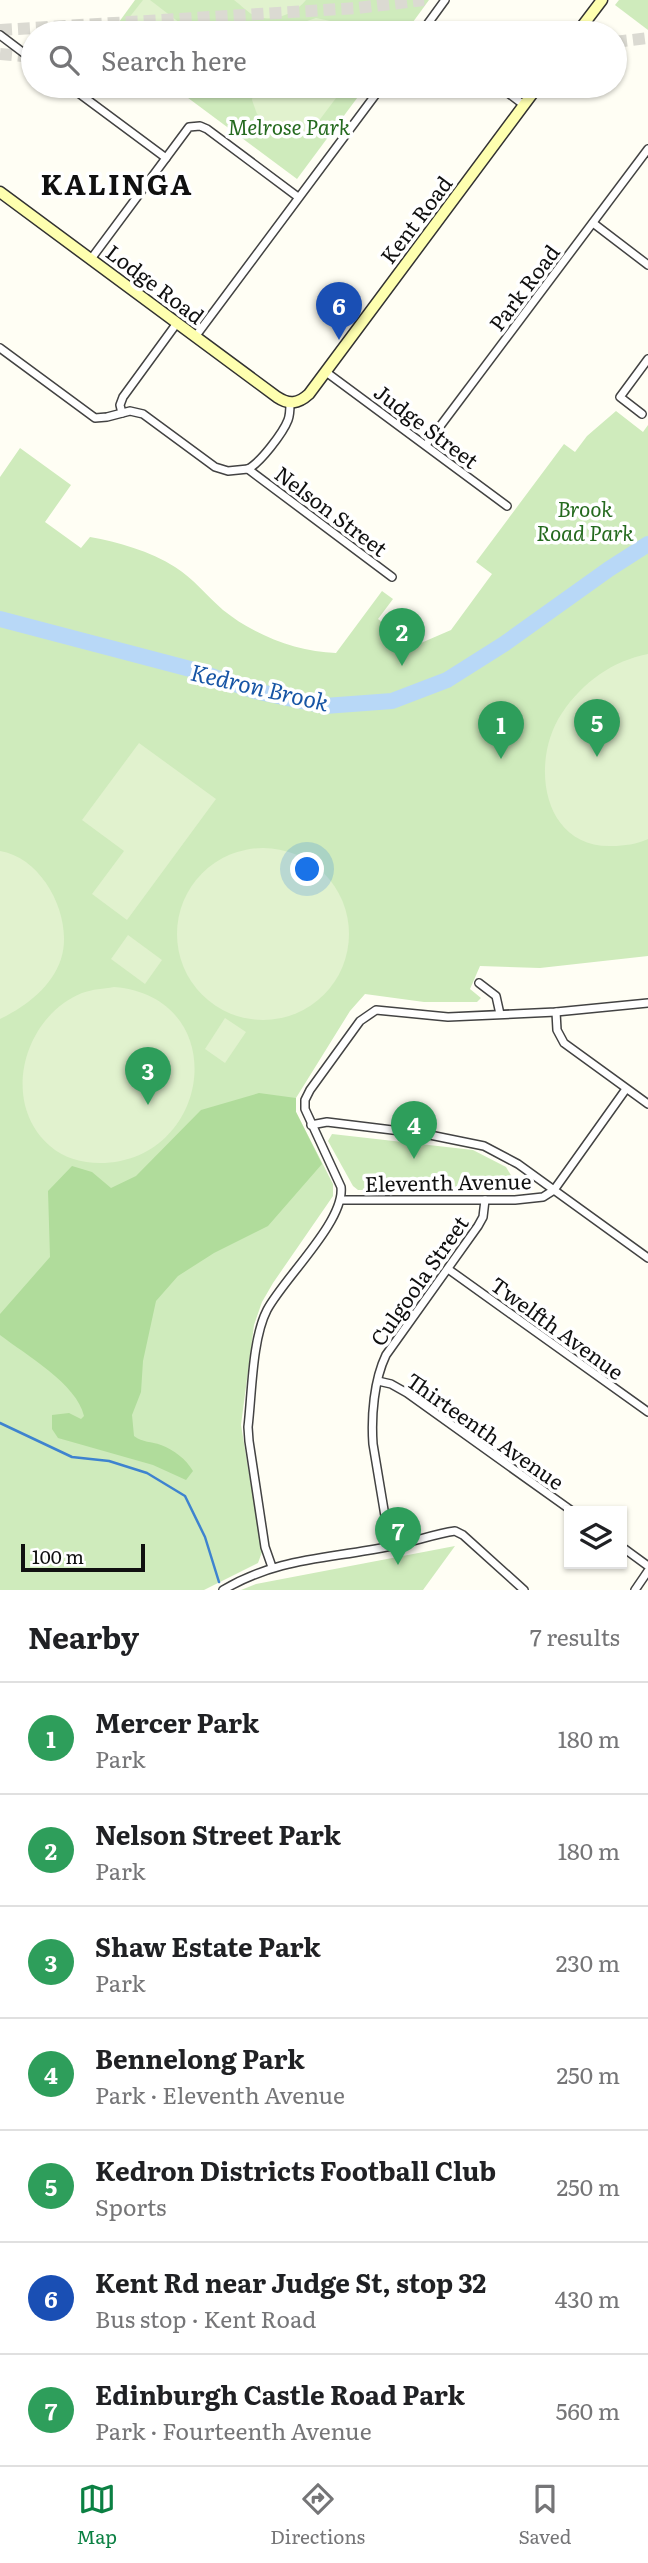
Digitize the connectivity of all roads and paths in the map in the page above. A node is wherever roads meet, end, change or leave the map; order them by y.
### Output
1 (445, 0) edge
2 (602, 0) edge
3 (431, 21) edge
4 (586, 21) edge
5 (0, 35) edge
6 (21, 51) edge
7 (85, 98) edge
8 (373, 98) edge
9 (515, 98) edge
10 (529, 98) edge
11 (524, 105) junction
12 (648, 149) edge
13 (166, 158) junction
14 (2, 197) edge
15 (298, 197) junction
16 (593, 223) junction
17 (92, 259) junction
18 (648, 265) edge
19 (177, 323) junction
20 (195, 337) junction
21 (0, 348) edge
22 (648, 359) edge
23 (326, 372) junction
24 (290, 403) junction
25 (122, 412) junction
26 (642, 414) dead end
27 (426, 445) junction
28 (248, 469) junction
29 (507, 506) dead end
30 (392, 577) dead end
31 (479, 983) dead end
32 (648, 1003) edge
33 (556, 1012) junction
34 (500, 1014) junction
35 (626, 1088) junction
36 (648, 1104) edge
37 (312, 1125) junction
38 (554, 1190) junction
39 (341, 1200) junction
40 (485, 1200) junction
41 (648, 1258) edge
42 (448, 1269) junction
43 (378, 1381) junction
44 (648, 1412) edge
45 (565, 1506) edge
46 (390, 1546) junction
47 (627, 1551) edge
48 (648, 1566) edge
49 (272, 1567) junction
50 (648, 1572) edge
51 (223, 1590) edge
52 (524, 1590) edge
53 (635, 1590) edge

1 - 3 street
2 - 4 street
5 - 6 street
7 - 13 street
8 - 15 street
9 - 11 street
10 - 11 street, Kent Road
11 - 23 street, Kent Road
12 - 16 street, Park Road
13 - 15 street
13 - 17 street
14 - 17 street, Lodge Road
15 - 20 street
16 - 18 street
16 - 27 street, Park Road
17 - 19 street, Lodge Road
19 - 20 street, Lodge Road
19 - 25 street
20 - 24 street, Lodge Road
21 - 25 street, Nelson Street
22 - 26 street
23 - 24 street, Kent Road
23 - 27 street, Judge Street
24 - 28 street
25 - 28 street, Nelson Street
27 - 29 street, Judge Street
28 - 30 street, Nelson Street
31 - 34 street
32 - 33 street
33 - 34 street
33 - 35 street
34 - 37 street
35 - 36 street
35 - 38 street
37 - 38 street, Eleventh Avenue
37 - 39 street
38 - 40 street, Eleventh Avenue
38 - 41 street, Eleventh Avenue
39 - 40 street, Eleventh Avenue
39 - 49 street
40 - 42 street, Culgoola Street
42 - 43 street, Culgoola Street
42 - 44 street, Twelfth Avenue
43 - 45 street, Thirteenth Avenue
43 - 46 street, Culgoola Street
46 - 49 street
46 - 52 street
47 - 48 street
49 - 51 street
50 - 53 street

